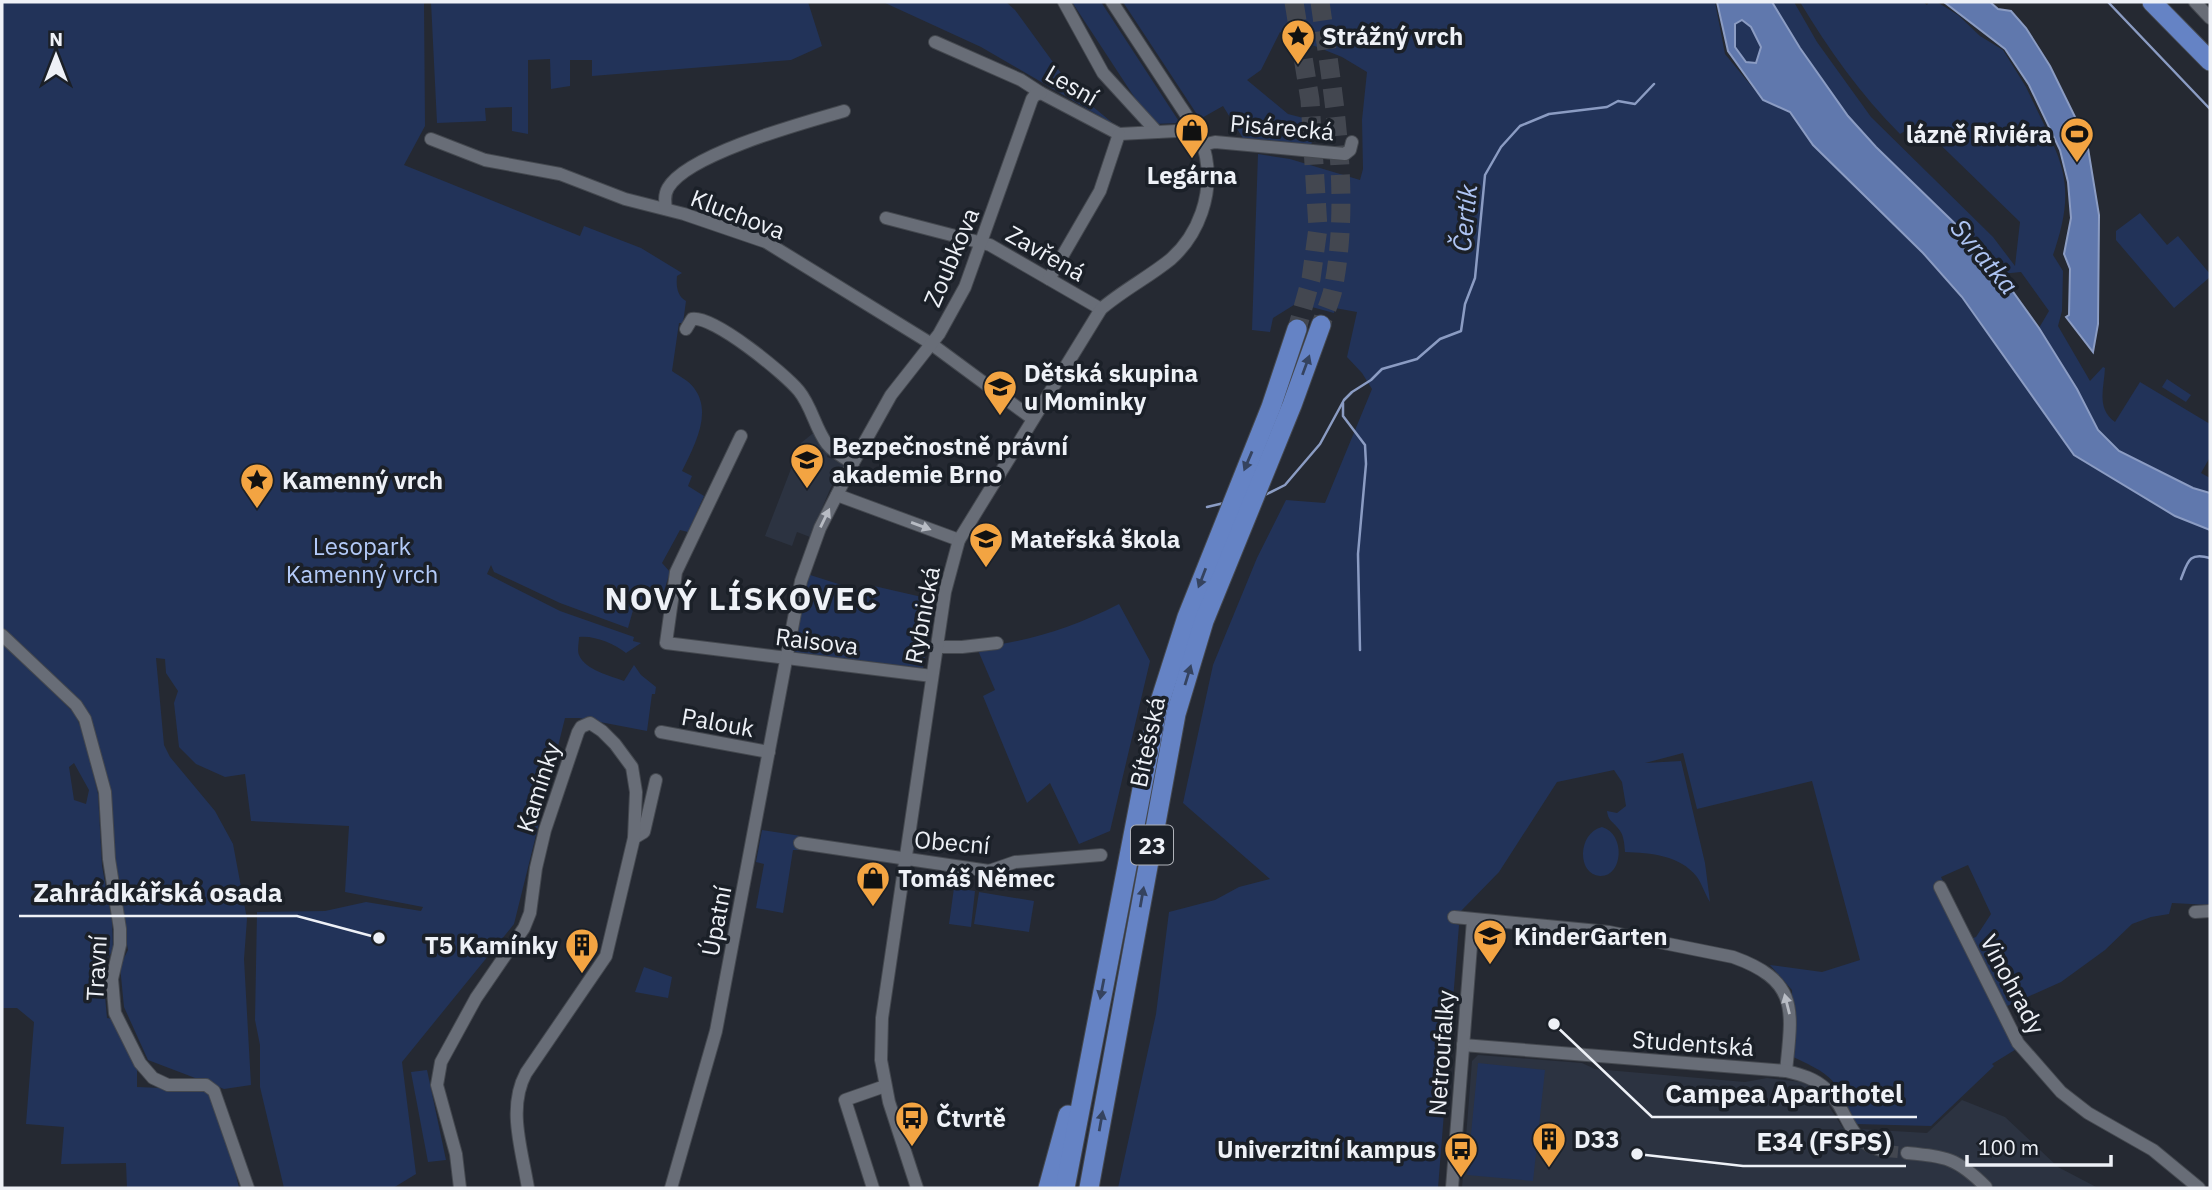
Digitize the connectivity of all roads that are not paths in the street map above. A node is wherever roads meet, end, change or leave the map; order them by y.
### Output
1 (1064, 2) edge
2 (1112, 2) edge
3 (2152, 2) edge
4 (2172, 2) edge
5 (2195, 2) edge
6 (2210, 18) edge
7 (935, 42) dead end
8 (2210, 43) edge
9 (2210, 61) edge
10 (1041, 93) junction
11 (844, 111) dead end
12 (1196, 130) junction
13 (1157, 132) junction
14 (1119, 134) junction
15 (431, 139) dead end
16 (1352, 142) dead end
17 (1202, 145) junction
18 (666, 209) junction
19 (886, 218) dead end
20 (983, 242) junction
21 (1049, 279) junction
22 (1101, 309) junction
23 (1321, 325) tunnel mouth
24 (686, 329) dead end
25 (1297, 329) tunnel mouth
26 (930, 343) junction
27 (1033, 419) junction
28 (741, 436) dead end
29 (853, 463) junction
30 (837, 495) junction
31 (960, 540) junction
32 (2, 635) edge
33 (997, 643) dead end
34 (936, 647) junction
35 (786, 659) junction
36 (932, 676) junction
37 (661, 732) dead end
38 (769, 752) junction
39 (656, 780) dead end
40 (634, 838) junction
41 (800, 843) dead end
42 (1101, 855) dead end
43 (905, 859) junction
44 (1940, 887) dead end
45 (2210, 911) edge
46 (2195, 912) dead end
47 (1454, 917) dead end
48 (1473, 920) junction
49 (1096, 1020) junction
50 (1463, 1045) junction
51 (1786, 1072) junction
52 (886, 1086) junction
53 (1886, 1151) tunnel mouth
54 (1907, 1153) tunnel mouth
55 (1986, 1187) edge
56 (248, 1188) edge
57 (460, 1188) edge
58 (528, 1188) edge
59 (671, 1188) edge
60 (873, 1188) edge
61 (917, 1188) edge
62 (1048, 1188) edge
63 (1065, 1188) edge
64 (1089, 1188) edge
65 (1452, 1188) edge
66 (2199, 1188) edge

1 - 13 street
2 - 12 street, Pisárecká
3 - 9 highway
4 - 8 highway
5 - 6 street
7 - 10 street, Lesní
10 - 14 street, Lesní
10 - 20 street, Zoubkova
11 - 18 street
12 - 13 street
12 - 17 street, Rybnická
13 - 14 street
14 - 21 street
15 - 18 street, Kluchova
16 - 17 street, Pisárecká
17 - 22 street, Rybnická
18 - 26 street, Kluchova
19 - 20 street, Zavřená
20 - 21 street, Zavřená
20 - 26 street, Zoubkova
21 - 22 street, Zavřená
22 - 27 street, Rybnická
64 -> 23 highway, Bítešská / 23
24 - 29 street
25 -> 49 highway, Bítešská / 23
26 - 27 street, Kluchova
26 - 29 street, Zoubkova
27 - 31 street, Rybnická
28 - 35 street, Raisova
29 - 30 street, Zoubkova
30 -> 31 street
35 -> 30 street, Zoubkova
31 - 34 street, Rybnická
32 - 56 street, Travní
33 - 34 street
34 - 36 street, Rybnická
35 - 36 street, Raisova
35 - 38 street, Úpatní
36 - 43 street, Rybnická
37 - 38 street, Palouk
38 - 59 street, Úpatní
39 - 40 street
40 - 57 street, Kamínky
40 - 58 street, Kamínky
41 - 43 street, Obecní
42 - 43 street, Obecní
43 - 52 street, Rybnická
44 - 66 street, Vinohrady
45 - 46 street
47 - 48 street
48 - 50 street, Netroufalky
51 -> 48 street
49 - 62 highway
49 - 63 highway, Bítešská / 23
50 - 51 street, Studentská
50 - 65 street, Netroufalky
51 - 53 street, Studentská
52 - 60 street
52 - 61 street, Rybnická
54 - 55 street

